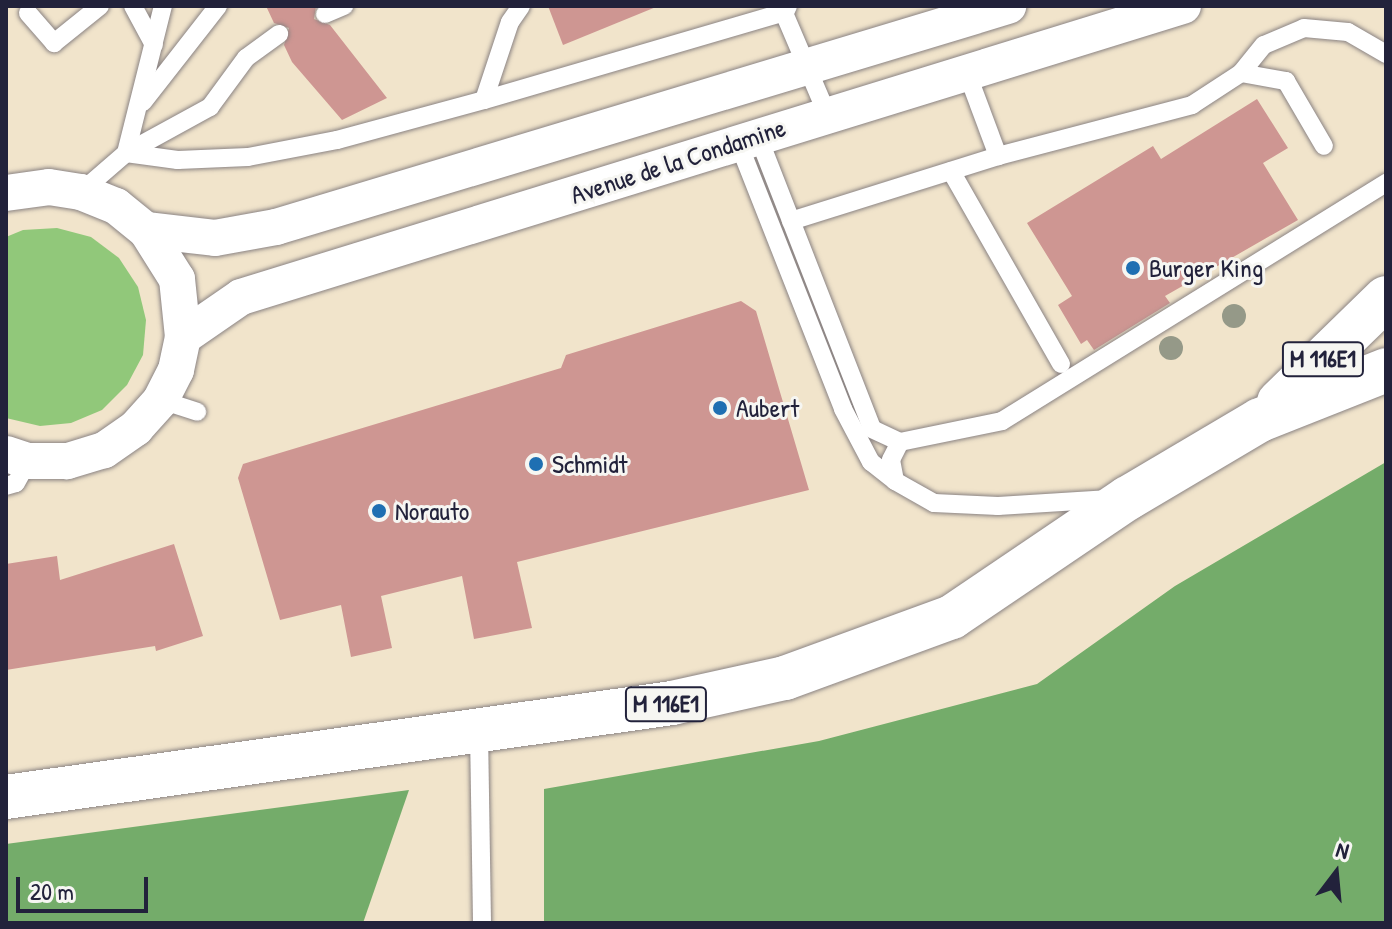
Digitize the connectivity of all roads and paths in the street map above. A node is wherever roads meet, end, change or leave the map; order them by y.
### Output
1 (100, 6) edge
2 (133, 6) edge
3 (163, 6) edge
4 (218, 6) edge
5 (344, 6) edge
6 (521, 6) edge
7 (1008, 6) edge
8 (1183, 6) edge
9 (785, 8) edge
10 (28, 13) dead end
11 (325, 14) dead end
12 (279, 34) dead end
13 (154, 45) junction
14 (1386, 54) edge
15 (809, 67) junction
16 (966, 70) junction
17 (1241, 73) junction
18 (484, 100) junction
19 (140, 105) junction
20 (827, 114) junction
21 (748, 139) junction
22 (1324, 146) dead end
23 (126, 153) junction
24 (998, 156) junction
25 (951, 171) junction
26 (1386, 183) edge
27 (10, 189) edge
28 (81, 192) junction
29 (791, 221) junction
30 (146, 230) junction
31 (1386, 298) edge
32 (183, 337) junction
33 (1061, 364) dead end
34 (1386, 370) edge
35 (161, 400) junction
36 (197, 412) dead end
37 (1260, 420) junction
38 (900, 442) junction
39 (13, 467) edge
40 (895, 481) junction
41 (1128, 498) junction
42 (479, 731) junction
43 (6, 797) edge
44 (482, 923) edge

1 - 10 lane
2 - 13 lane
3 - 13 lane
4 - 19 lane
5 - 11 lane
6 - 18 lane
7 - 15 street, Avenue de la Condamine
8 - 16 street, Avenue de la Condamine
9 - 15 lane
9 - 18 lane
12 - 23 lane
13 - 19 lane
14 - 17 lane
15 - 20 lane
15 - 30 street, Avenue de la Condamine
16 - 20 street, Avenue de la Condamine
16 - 24 lane
17 - 22 lane
17 - 24 lane
18 - 23 lane
19 - 23 lane
20 - 21 street, Avenue de la Condamine
21 - 29 lane
21 - 32 street, Avenue de la Condamine
21 - 40 lane
23 - 28 lane
24 - 25 lane
25 - 29 lane
25 - 33 lane
26 - 38 lane
27 - 28 street
28 - 30 street
29 - 38 lane
30 - 32 street
31 - 37 main road, M 116E1
32 - 35 street
34 - 37 main road, M 116E1
35 - 36 lane
35 - 39 street
37 - 41 main road, M 116E1
38 - 40 lane
40 - 41 lane
41 - 42 main road, M 116E1
42 - 43 main road, M 116E1
42 - 44 lane

